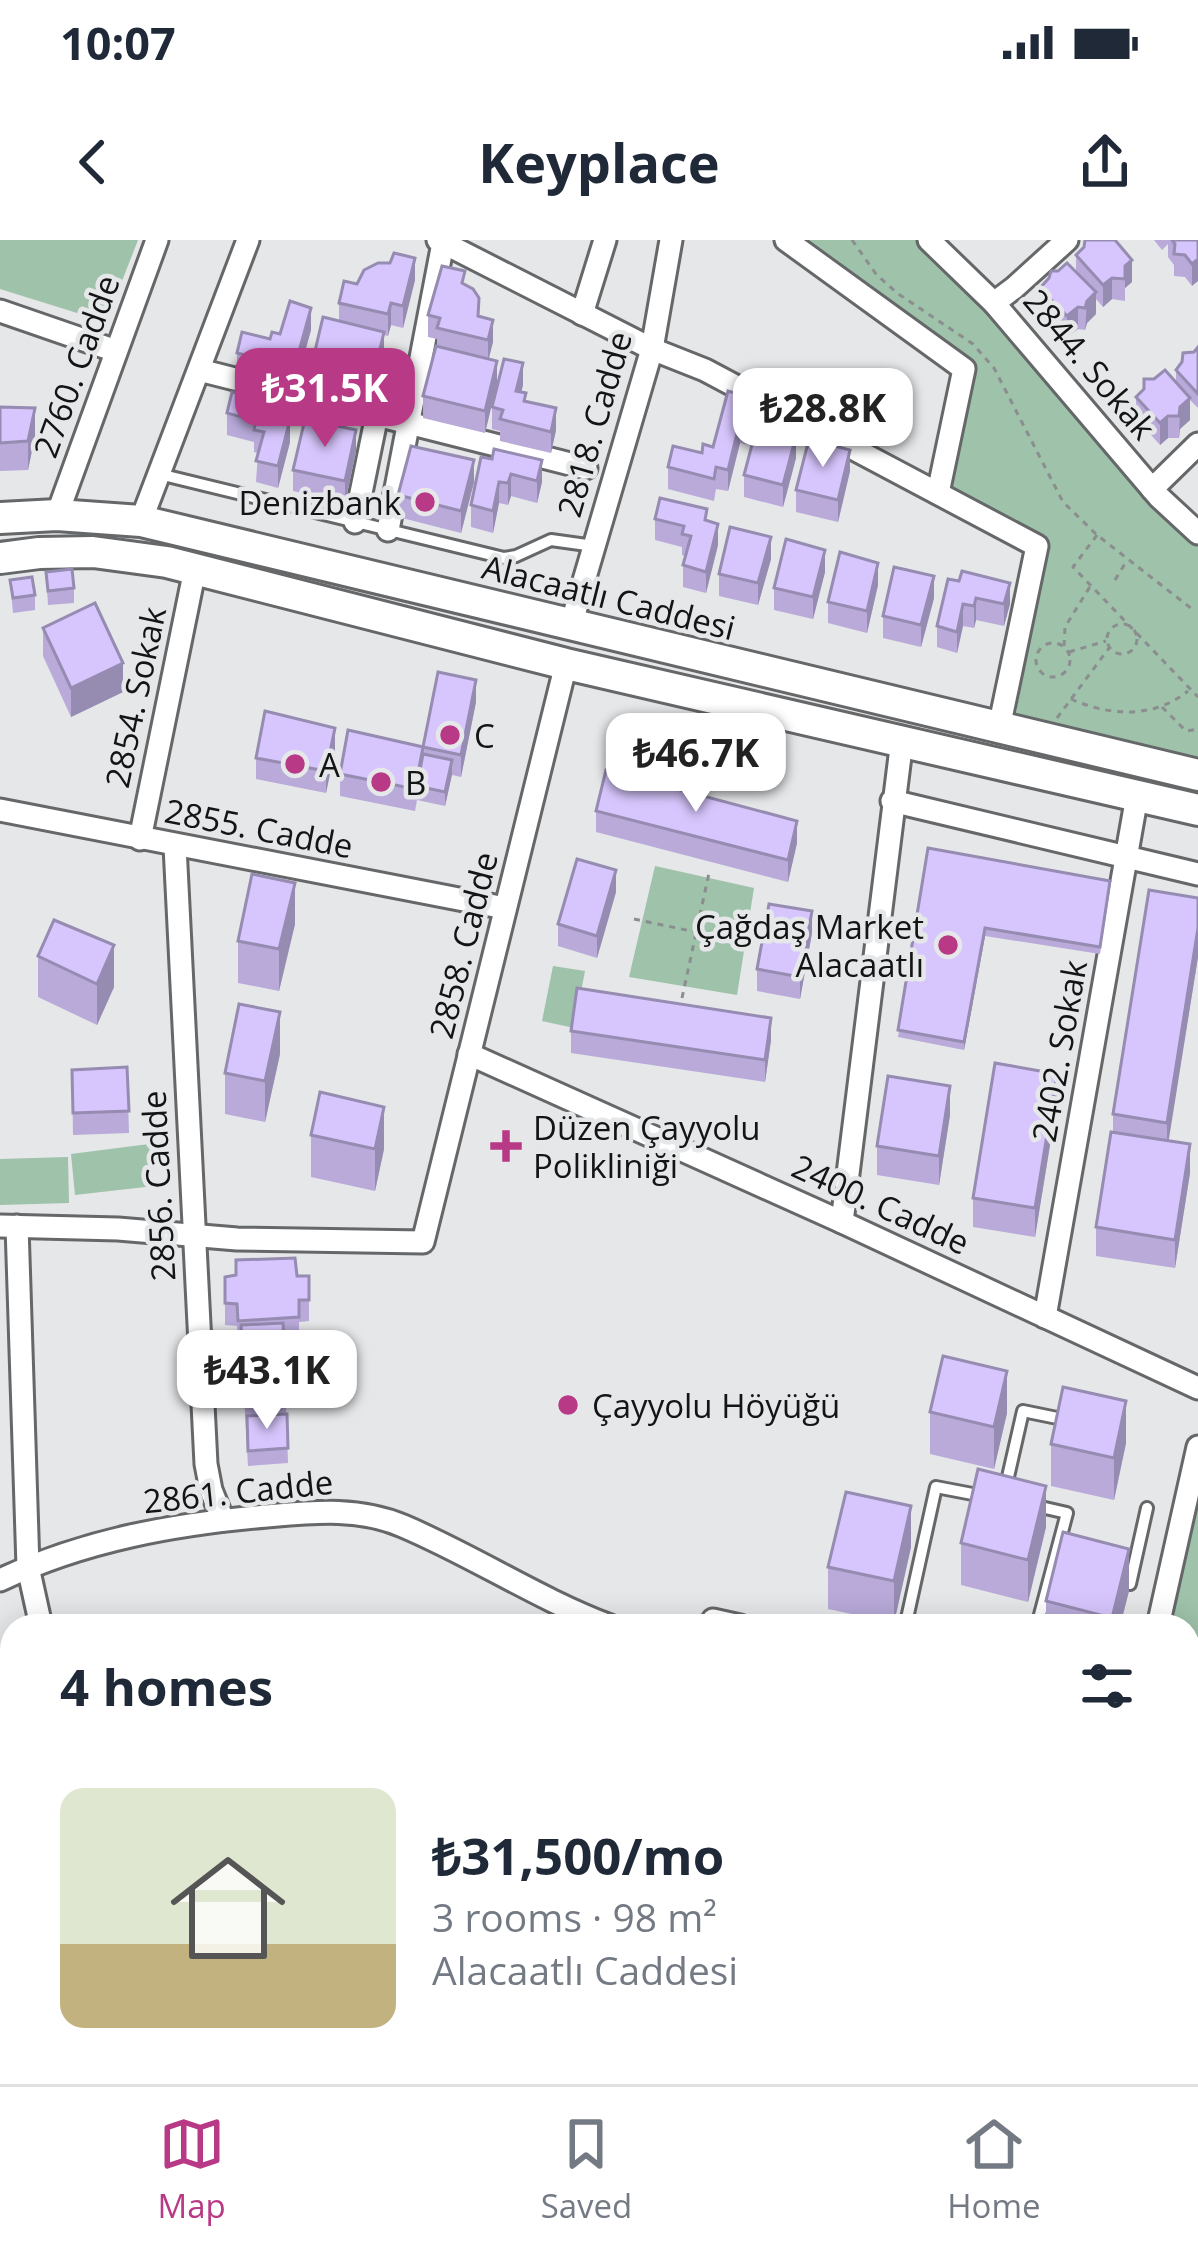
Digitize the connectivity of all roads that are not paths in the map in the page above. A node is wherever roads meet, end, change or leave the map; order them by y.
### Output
1 (157, 240) edge
2 (248, 240) edge
3 (605, 240) edge
4 (671, 240) edge
5 (786, 240) edge
6 (928, 240) edge
7 (1067, 240) edge
8 (440, 241) edge
9 (994, 302) junction
10 (0, 311) edge
11 (582, 314) junction
12 (652, 350) junction
13 (116, 351) junction
14 (199, 370) junction
15 (376, 416) junction
16 (409, 424) junction
17 (1198, 444) edge
18 (369, 449) junction
19 (403, 456) junction
20 (586, 468) dead end
21 (159, 474) junction
22 (1152, 489) junction
23 (938, 493) junction
24 (57, 515) junction
25 (0, 518) edge
26 (141, 521) junction
27 (355, 522) junction
28 (388, 530) junction
29 (1198, 533) edge
30 (594, 546) junction
31 (0, 558) edge
32 (195, 569) junction
33 (571, 625) junction
34 (566, 664) junction
35 (999, 728) junction
36 (902, 740) junction
37 (1198, 775) edge
38 (1137, 796) junction
39 (892, 801) junction
40 (0, 810) edge
41 (1198, 810) edge
42 (140, 839) junction
43 (175, 846) junction
44 (1126, 856) junction
45 (1198, 874) edge
46 (506, 908) junction
47 (470, 1054) junction
48 (842, 1222) junction
49 (9, 1226) edge
50 (193, 1235) junction
51 (1045, 1317) junction
52 (1198, 1388) edge
53 (1084, 1424) edge
54 (1198, 1447) edge
55 (1024, 1504) edge
56 (1147, 1508) dead end
57 (223, 1520) junction
58 (28, 1567) junction
59 (1052, 1569) junction
60 (1072, 1572) edge
61 (1091, 1576) edge
62 (0, 1580) edge
63 (38, 1614) edge
64 (581, 1614) edge
65 (909, 1614) edge
66 (1040, 1614) edge
67 (1161, 1614) edge

1 - 13 street, 2760. Cadde
2 - 14 street
3 - 11 street
4 - 12 street, 2818. Cadde
5 - 23 street
6 - 9 street, 2844. Sokak
7 - 9 street
8 - 11 street
8 - 16 street
9 - 22 street, 2844. Sokak
10 - 13 street
11 - 12 street
12 - 23 street
12 - 30 street, 2818. Cadde
13 - 24 street, 2760. Cadde
14 - 15 street
14 - 21 street
15 - 16 street
15 - 18 street
16 - 19 street
16 - 20 street
17 - 22 street
18 - 19 street
18 - 27 street
19 - 28 street
21 - 26 street
21 - 27 lane
22 - 29 street, 2844. Sokak
23 - 35 street
24 - 25 main road, Alacaatlı Caddesi
24 - 26 main road, Alacaatlı Caddesi
26 - 33 main road, Alacaatlı Caddesi
27 - 28 lane
28 - 30 lane
30 - 33 street, 2818. Cadde
31 - 32 main road
32 - 34 main road
32 - 42 street, 2854. Sokak
33 - 35 main road, Alacaatlı Caddesi
34 - 36 main road
34 - 46 street, 2858. Cadde
35 - 37 main road, Alacaatlı Caddesi
36 - 38 main road
36 - 39 street
38 - 41 main road
38 - 44 street, 2402. Sokak
39 - 44 street
39 - 48 street
40 - 42 street, 2855. Cadde
42 - 43 street, 2855. Cadde
43 - 46 street, 2855. Cadde
43 - 50 street, 2856. Cadde
44 - 45 street
44 - 51 street, 2402. Sokak
46 - 47 street, 2858. Cadde
47 - 48 street, 2400. Cadde
47 - 50 street, 2858. Cadde
48 - 51 street, 2400. Cadde
49 - 50 street
49 - 58 street
50 - 57 street, 2856. Cadde
51 - 52 street, 2400. Cadde
53 - 65 lane
54 - 67 street
55 - 59 lane
56 - 61 lane
57 - 58 street, 2861. Cadde
57 - 64 street, 2861. Cadde
58 - 62 street, 2861. Cadde
58 - 63 street
59 - 60 lane
59 - 66 lane

